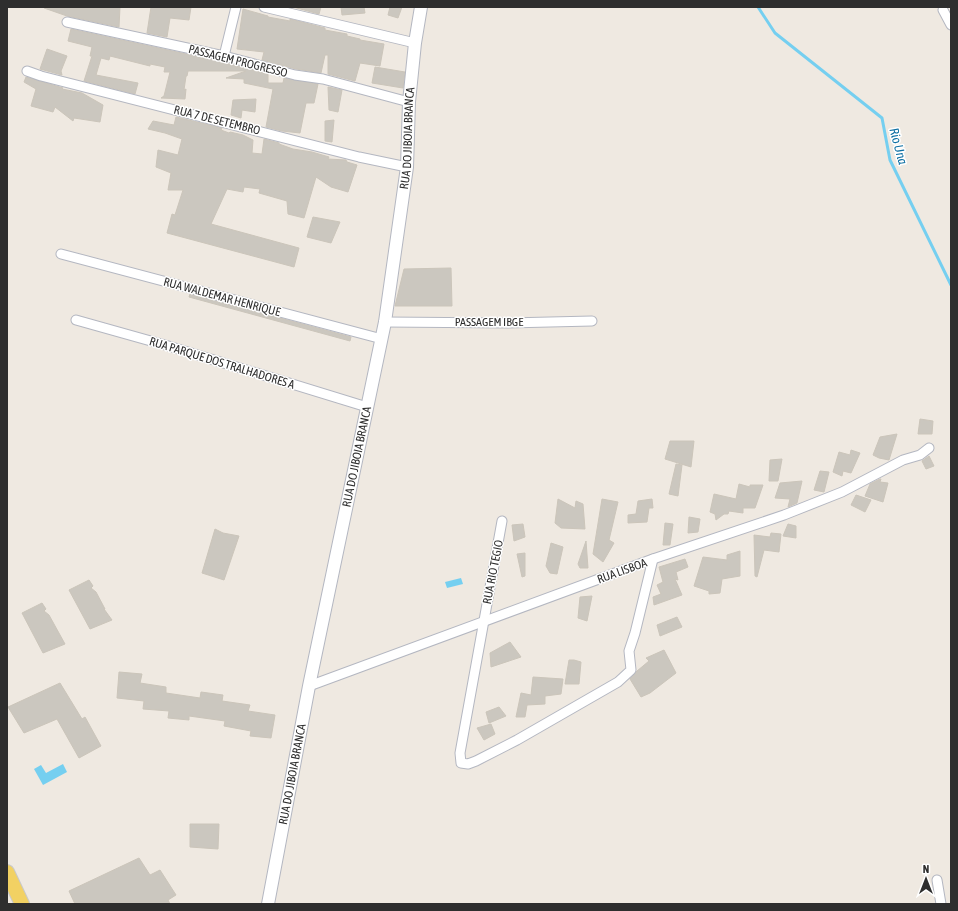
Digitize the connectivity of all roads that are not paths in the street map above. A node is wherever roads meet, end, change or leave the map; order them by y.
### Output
1 (236, 7) edge
2 (264, 7) edge
3 (421, 7) edge
4 (943, 8) edge
5 (283, 9) edge
6 (67, 22) dead end
7 (951, 24) edge
8 (415, 43) junction
9 (224, 56) junction
10 (28, 70) dead end
11 (409, 102) junction
12 (407, 168) junction
13 (61, 254) dead end
14 (76, 320) dead end
15 (592, 321) dead end
16 (385, 322) junction
17 (382, 339) junction
18 (367, 407) junction
19 (929, 448) dead end
20 (502, 521) dead end
21 (653, 559) junction
22 (484, 622) junction
23 (310, 686) junction
24 (7, 872) edge
25 (937, 880) dead end
26 (22, 904) edge
27 (268, 904) edge
28 (941, 904) edge

1 - 9 street
2 - 5 street
3 - 8 main road, RUA DO JIBOIA BRANCA
4 - 7 street
5 - 8 street
6 - 9 street, PASSAGEM PROGRESSO
8 - 11 main road, RUA DO JIBOIA BRANCA
9 - 11 street, PASSAGEM PROGRESSO
10 - 12 street, RUA 7 DE SETEMBRO
11 - 12 main road, RUA DO JIBOIA BRANCA
12 - 16 main road, RUA DO JIBOIA BRANCA
13 - 17 street, RUA WALDEMAR HENRIQUE
14 - 18 street, RUA PARQUE DOS TRALHADORES A
15 - 16 street, PASSAGEM IBGE
16 - 17 main road, RUA DO JIBOIA BRANCA
17 - 18 main road, RUA DO JIBOIA BRANCA
18 - 23 main road, RUA DO JIBOIA BRANCA
19 - 21 street, RUA LISBOA
20 - 22 street, RUA RIO TEGIO
21 - 22 street, RUA LISBOA
21 - 22 street, RUA RIO TEGIO
22 - 23 street, RUA LISBOA
23 - 27 main road, RUA DO JIBOIA BRANCA
24 - 26 main road
25 - 28 street

